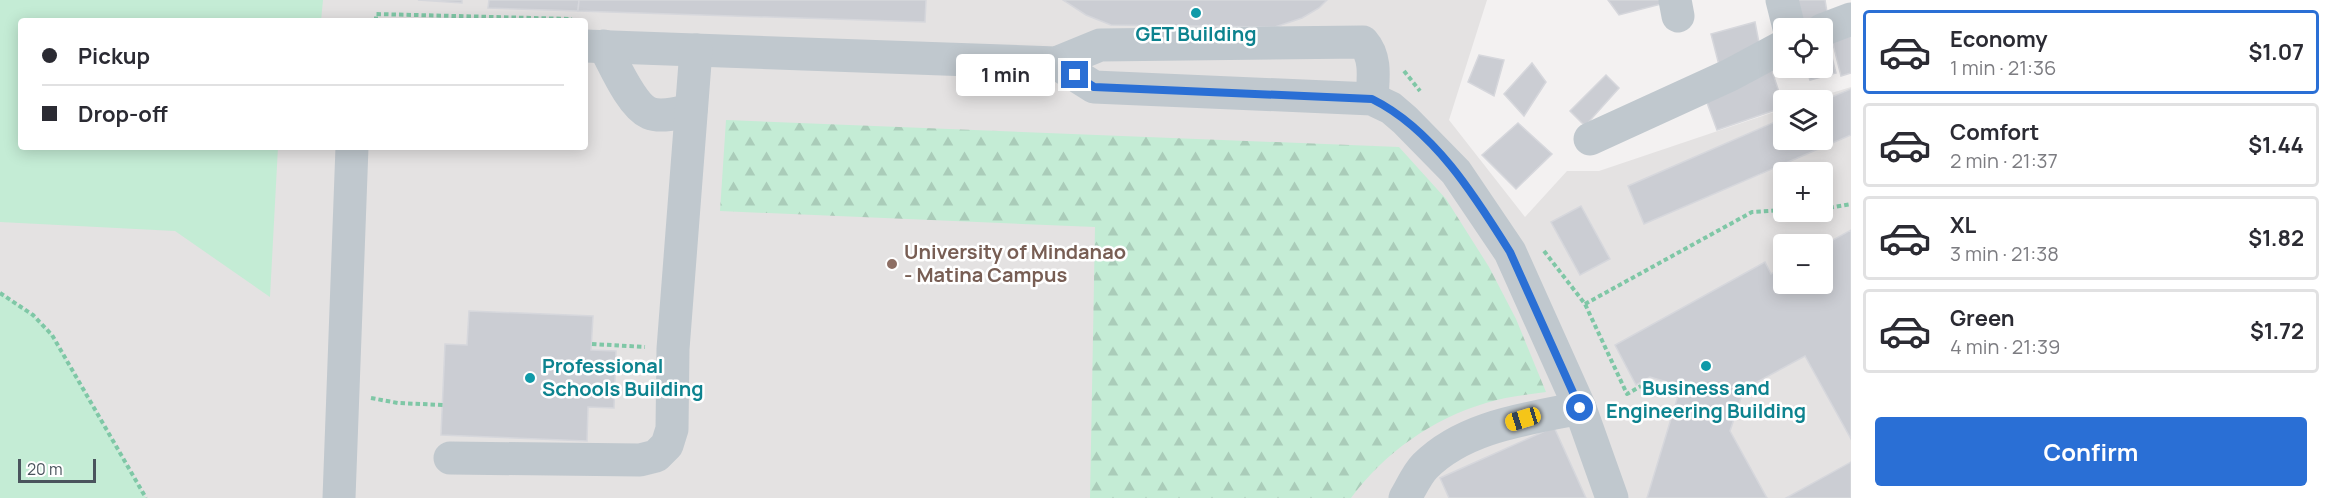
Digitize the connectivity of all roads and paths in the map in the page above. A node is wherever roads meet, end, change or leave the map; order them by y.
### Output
1 (1782, 0) edge
2 (1786, 18) edge
3 (1851, 20) edge
4 (1833, 26) edge
5 (595, 46) edge
6 (696, 50) junction
7 (1773, 52) edge
8 (1056, 63) junction
9 (1372, 99) junction
10 (691, 110) junction
11 (1590, 139) dead end
12 (352, 150) edge
13 (1851, 204) edge
14 (1833, 207) edge
15 (1773, 211) edge
16 (0, 293) edge
17 (1585, 304) dead end
18 (362, 396) dead end
19 (443, 405) dead end
20 (1580, 408) junction
21 (450, 458) dead end
22 (146, 498) edge
23 (339, 498) edge
24 (1405, 498) edge
25 (1612, 498) edge

1 - 2 lane
3 - 4 lane
5 - 6 lane
5 - 10 lane
6 - 8 lane
6 - 10 lane
7 - 11 lane
8 - 9 lane
8 - 9 lane
9 - 20 lane
10 - 21 lane
12 - 23 lane
13 - 14 path
15 - 17 path
16 - 22 path
18 - 19 path
20 - 24 lane
20 - 25 lane

